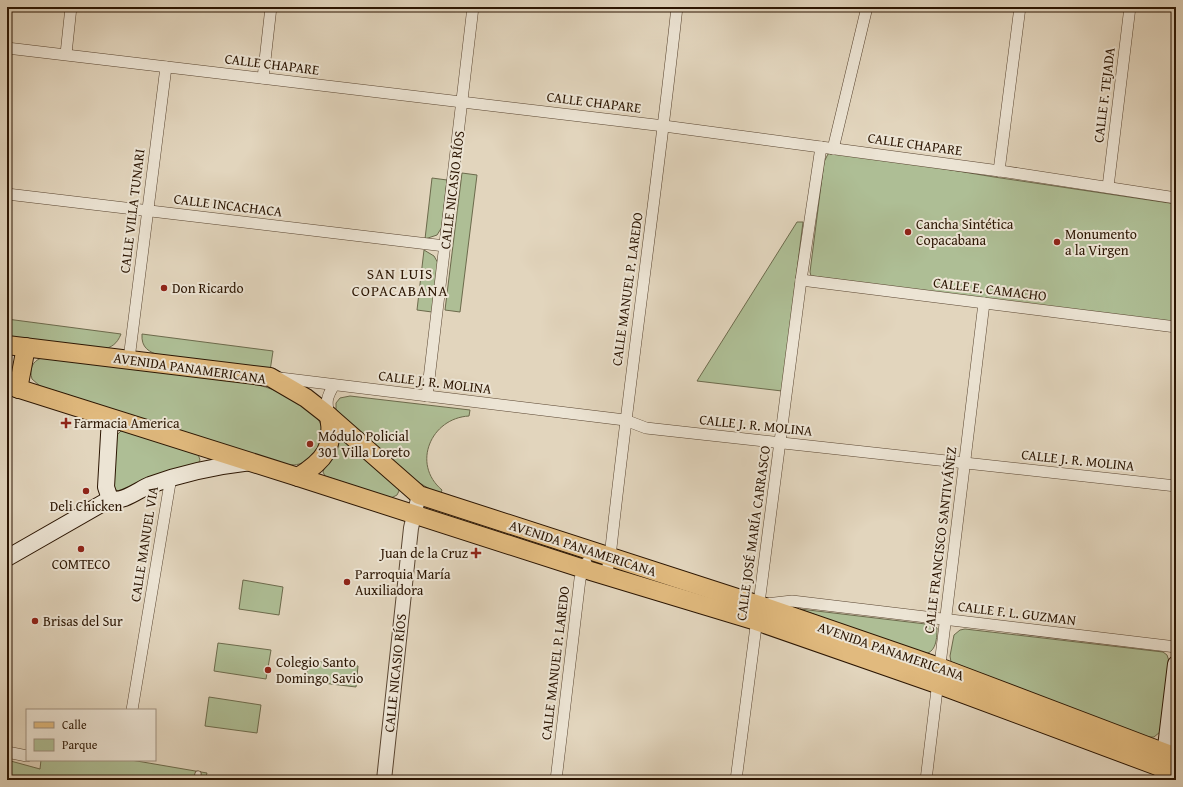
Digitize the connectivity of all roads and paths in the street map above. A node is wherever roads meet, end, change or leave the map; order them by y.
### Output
1 (71, 7) edge
2 (271, 7) edge
3 (473, 7) edge
4 (677, 7) edge
5 (867, 7) edge
6 (1020, 7) edge
7 (1130, 7) edge
8 (7, 48) edge
9 (66, 54) junction
10 (166, 67) junction
11 (262, 78) junction
12 (462, 102) junction
13 (664, 126) junction
14 (821, 147) junction
15 (833, 148) junction
16 (999, 171) junction
17 (1108, 187) junction
18 (7, 194) edge
19 (1176, 198) edge
20 (148, 211) junction
21 (445, 246) junction
22 (801, 280) junction
23 (984, 303) junction
24 (1176, 327) edge
25 (7, 345) edge
26 (26, 347) junction
27 (129, 359) junction
28 (270, 377) junction
29 (334, 385) junction
30 (13, 387) edge
31 (426, 396) junction
32 (329, 416) junction
33 (110, 418) junction
34 (625, 420) junction
35 (780, 443) junction
36 (252, 462) junction
37 (965, 462) junction
38 (298, 476) junction
39 (171, 477) junction
40 (1176, 486) edge
41 (419, 495) junction
42 (110, 499) junction
43 (413, 514) junction
44 (590, 550) junction
45 (610, 557) junction
46 (7, 558) edge
47 (584, 568) junction
48 (606, 575) junction
49 (757, 613) junction
50 (946, 620) junction
51 (1176, 647) edge
52 (1176, 664) edge
53 (938, 676) junction
54 (132, 709) edge
55 (7, 752) edge
56 (26, 756) edge
57 (1171, 769) edge
58 (384, 780) edge
59 (556, 780) edge
60 (736, 780) edge
61 (926, 780) edge

1 - 9 street
2 - 11 street
3 - 12 street, CALLE NICASIO RÍOS
4 - 13 street, CALLE MANUEL P. LAREDO
5 - 15 street
6 - 16 street
7 - 17 street, CALLE F. TEJADA
8 - 9 street, CALLE CHAPARE
9 - 10 street, CALLE CHAPARE
10 - 11 street, CALLE CHAPARE
10 - 20 street, CALLE VILLA TUNARI
11 - 12 street, CALLE CHAPARE
12 - 13 street, CALLE CHAPARE
12 - 21 street, CALLE NICASIO RÍOS
13 - 14 street, CALLE CHAPARE
13 - 34 street, CALLE MANUEL P. LAREDO
14 - 15 street, CALLE CHAPARE
14 - 22 street, CALLE JOSÉ MARÍA CARRASCO
15 - 16 street, CALLE CHAPARE
16 - 17 street, CALLE CHAPARE
17 - 19 street, CALLE CHAPARE
18 - 20 street, CALLE INCACHACA
20 - 21 street, CALLE INCACHACA
20 - 27 street, CALLE VILLA TUNARI
21 - 31 street, CALLE NICASIO RÍOS
22 - 23 street, CALLE E. CAMACHO
22 - 35 street, CALLE JOSÉ MARÍA CARRASCO
23 - 24 street, CALLE E. CAMACHO
23 - 37 street, CALLE FRANCISCO SANTIVÁÑEZ
25 - 26 main road, AVENIDA PANAMERICANA
26 - 27 main road, AVENIDA PANAMERICANA
26 - 30 main road
27 - 28 main road, AVENIDA PANAMERICANA
28 - 29 street, CALLE J. R. MOLINA
28 - 32 main road, AVENIDA PANAMERICANA
29 - 31 street, CALLE J. R. MOLINA
29 - 32 street
30 - 33 main road, AVENIDA PANAMERICANA
31 - 34 street, CALLE J. R. MOLINA
32 - 38 main road
32 - 41 main road, AVENIDA PANAMERICANA
33 - 36 main road, AVENIDA PANAMERICANA
33 - 42 main road
34 - 35 street, CALLE J. R. MOLINA
34 - 45 street, CALLE MANUEL P. LAREDO
35 - 37 street, CALLE J. R. MOLINA
35 - 49 street, CALLE JOSÉ MARÍA CARRASCO
36 - 38 main road, AVENIDA PANAMERICANA
36 - 39 main road
37 - 40 street, CALLE J. R. MOLINA
37 - 50 street, CALLE FRANCISCO SANTIVÁÑEZ
38 - 43 main road, AVENIDA PANAMERICANA
39 - 42 main road
39 - 54 street, CALLE MANUEL VIA
41 - 43 street, CALLE NICASIO RÍOS
41 - 44 main road, AVENIDA PANAMERICANA
42 - 46 main road
43 - 47 main road, AVENIDA PANAMERICANA
43 - 58 street, CALLE NICASIO RÍOS
44 - 45 main road, AVENIDA PANAMERICANA
44 - 47 street, CALLE MANUEL P. LAREDO
45 - 48 street, CALLE MANUEL P. LAREDO
45 - 49 main road, AVENIDA PANAMERICANA
47 - 48 main road, AVENIDA PANAMERICANA
47 - 59 street, CALLE MANUEL P. LAREDO
48 - 49 main road, AVENIDA PANAMERICANA
49 - 50 street, CALLE F. L. GUZMAN
49 - 53 main road, AVENIDA PANAMERICANA
49 - 60 street, CALLE JOSÉ MARÍA CARRASCO
50 - 51 street, CALLE F. L. GUZMAN
50 - 53 street, CALLE FRANCISCO SANTIVÁÑEZ
52 - 57 main road
53 - 57 main road, AVENIDA PANAMERICANA
53 - 61 street, CALLE FRANCISCO SANTIVÁÑEZ
55 - 56 street

